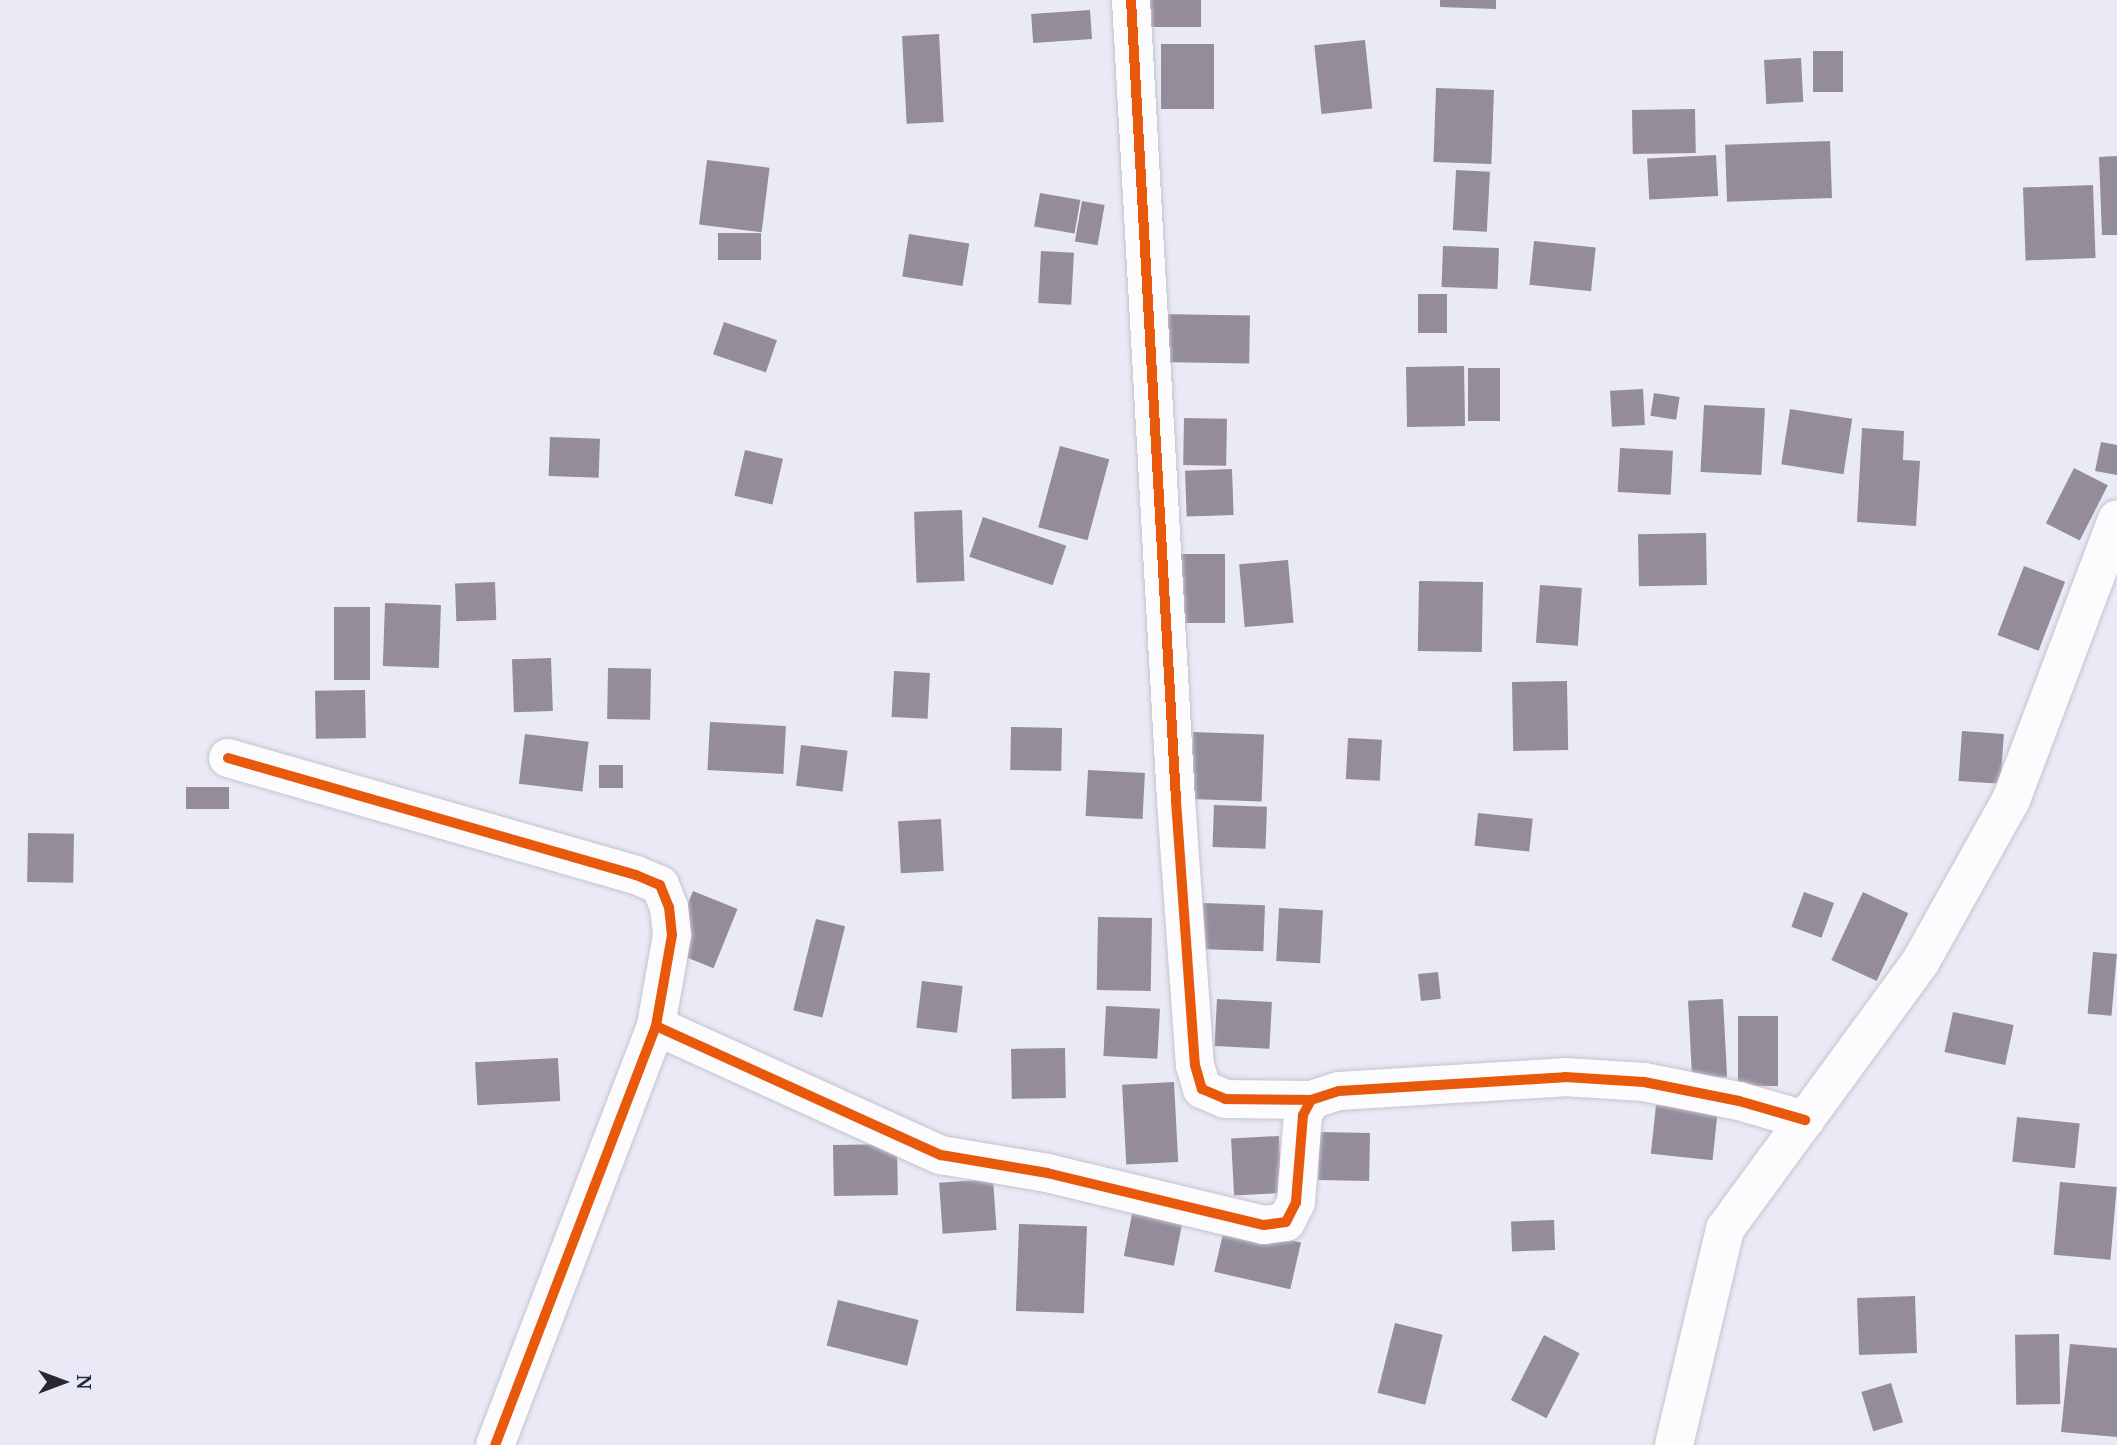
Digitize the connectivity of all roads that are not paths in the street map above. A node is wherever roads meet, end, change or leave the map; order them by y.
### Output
1 (1131, 0) edge
2 (2117, 519) edge
3 (228, 758) dead end
4 (656, 1026) junction
5 (1311, 1100) junction
6 (1805, 1120) junction
7 (495, 1445) edge
8 (1674, 1445) edge

1 - 5 street
2 - 6 street
3 - 4 street
4 - 5 street
4 - 7 street
5 - 6 street
6 - 8 street

